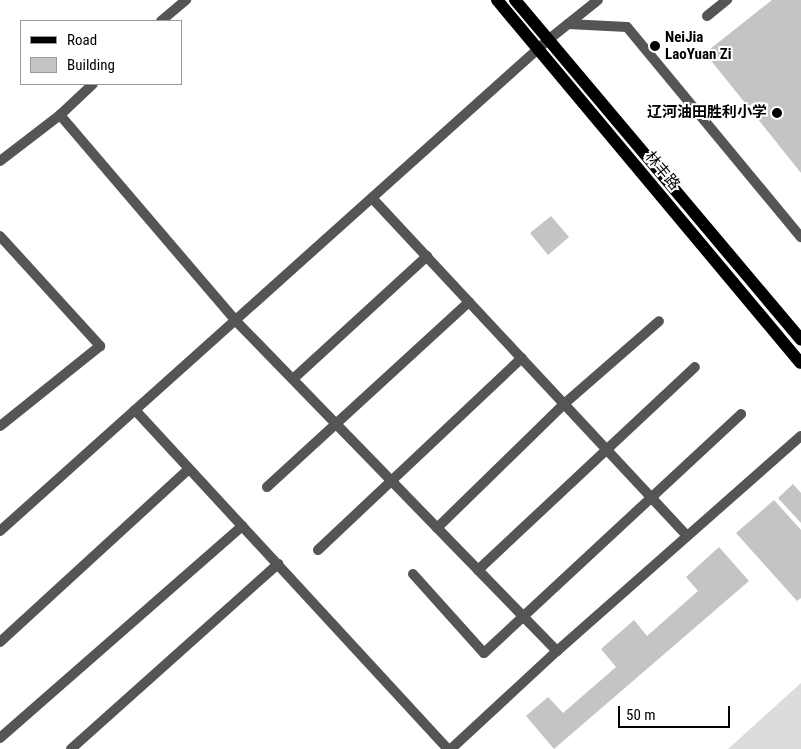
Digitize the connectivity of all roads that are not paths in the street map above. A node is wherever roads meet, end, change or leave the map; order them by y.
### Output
1 (186, 0) edge
2 (497, 0) edge
3 (515, 0) edge
4 (598, 0) edge
5 (727, 0) edge
6 (706, 16) dead end
7 (161, 20) edge
8 (568, 24) junction
9 (548, 40) junction
10 (538, 48) junction
11 (92, 85) edge
12 (60, 115) junction
13 (0, 161) edge
14 (372, 198) junction
15 (0, 236) edge
16 (801, 237) edge
17 (427, 256) junction
18 (469, 302) junction
19 (235, 320) junction
20 (659, 320) dead end
21 (801, 340) edge
22 (522, 358) junction
23 (801, 363) edge
24 (695, 367) dead end
25 (292, 379) junction
26 (564, 404) junction
27 (135, 410) junction
28 (741, 414) dead end
29 (336, 424) junction
30 (0, 426) edge
31 (801, 436) edge
32 (606, 449) junction
33 (189, 469) junction
34 (392, 482) junction
35 (267, 487) dead end
36 (651, 498) junction
37 (242, 526) junction
38 (437, 528) junction
39 (0, 531) edge
40 (687, 536) junction
41 (318, 550) dead end
42 (278, 564) junction
43 (478, 570) junction
44 (413, 574) dead end
45 (524, 617) junction
46 (0, 642) edge
47 (557, 651) junction
48 (0, 738) edge
49 (71, 749) edge
50 (449, 749) edge

1 - 7 street
2 - 10 main road, 林丰路
3 - 9 main road, 林丰路
4 - 8 street
5 - 6 street
8 - 9 street
8 - 16 street
9 - 10 street
9 - 21 main road, 林丰路
10 - 14 street
10 - 23 main road, 林丰路
11 - 12 street
12 - 13 street
12 - 19 street
14 - 17 street
14 - 19 street
15 - 30 street
17 - 18 street
17 - 25 street
18 - 22 street
18 - 29 street
19 - 25 street
19 - 27 street
20 - 26 street
22 - 26 street
22 - 34 street
24 - 32 street
25 - 29 street
26 - 32 street
26 - 38 street
27 - 33 street
27 - 39 street
28 - 36 street
29 - 34 street
29 - 35 street
31 - 40 street
32 - 36 street
32 - 43 street
33 - 37 street
33 - 46 street
34 - 38 street
34 - 41 street
36 - 40 street
36 - 45 street
37 - 42 street
37 - 48 street
38 - 43 street
40 - 47 street
42 - 49 street
42 - 50 street
43 - 45 street
44 - 45 street
45 - 47 street
47 - 50 street

